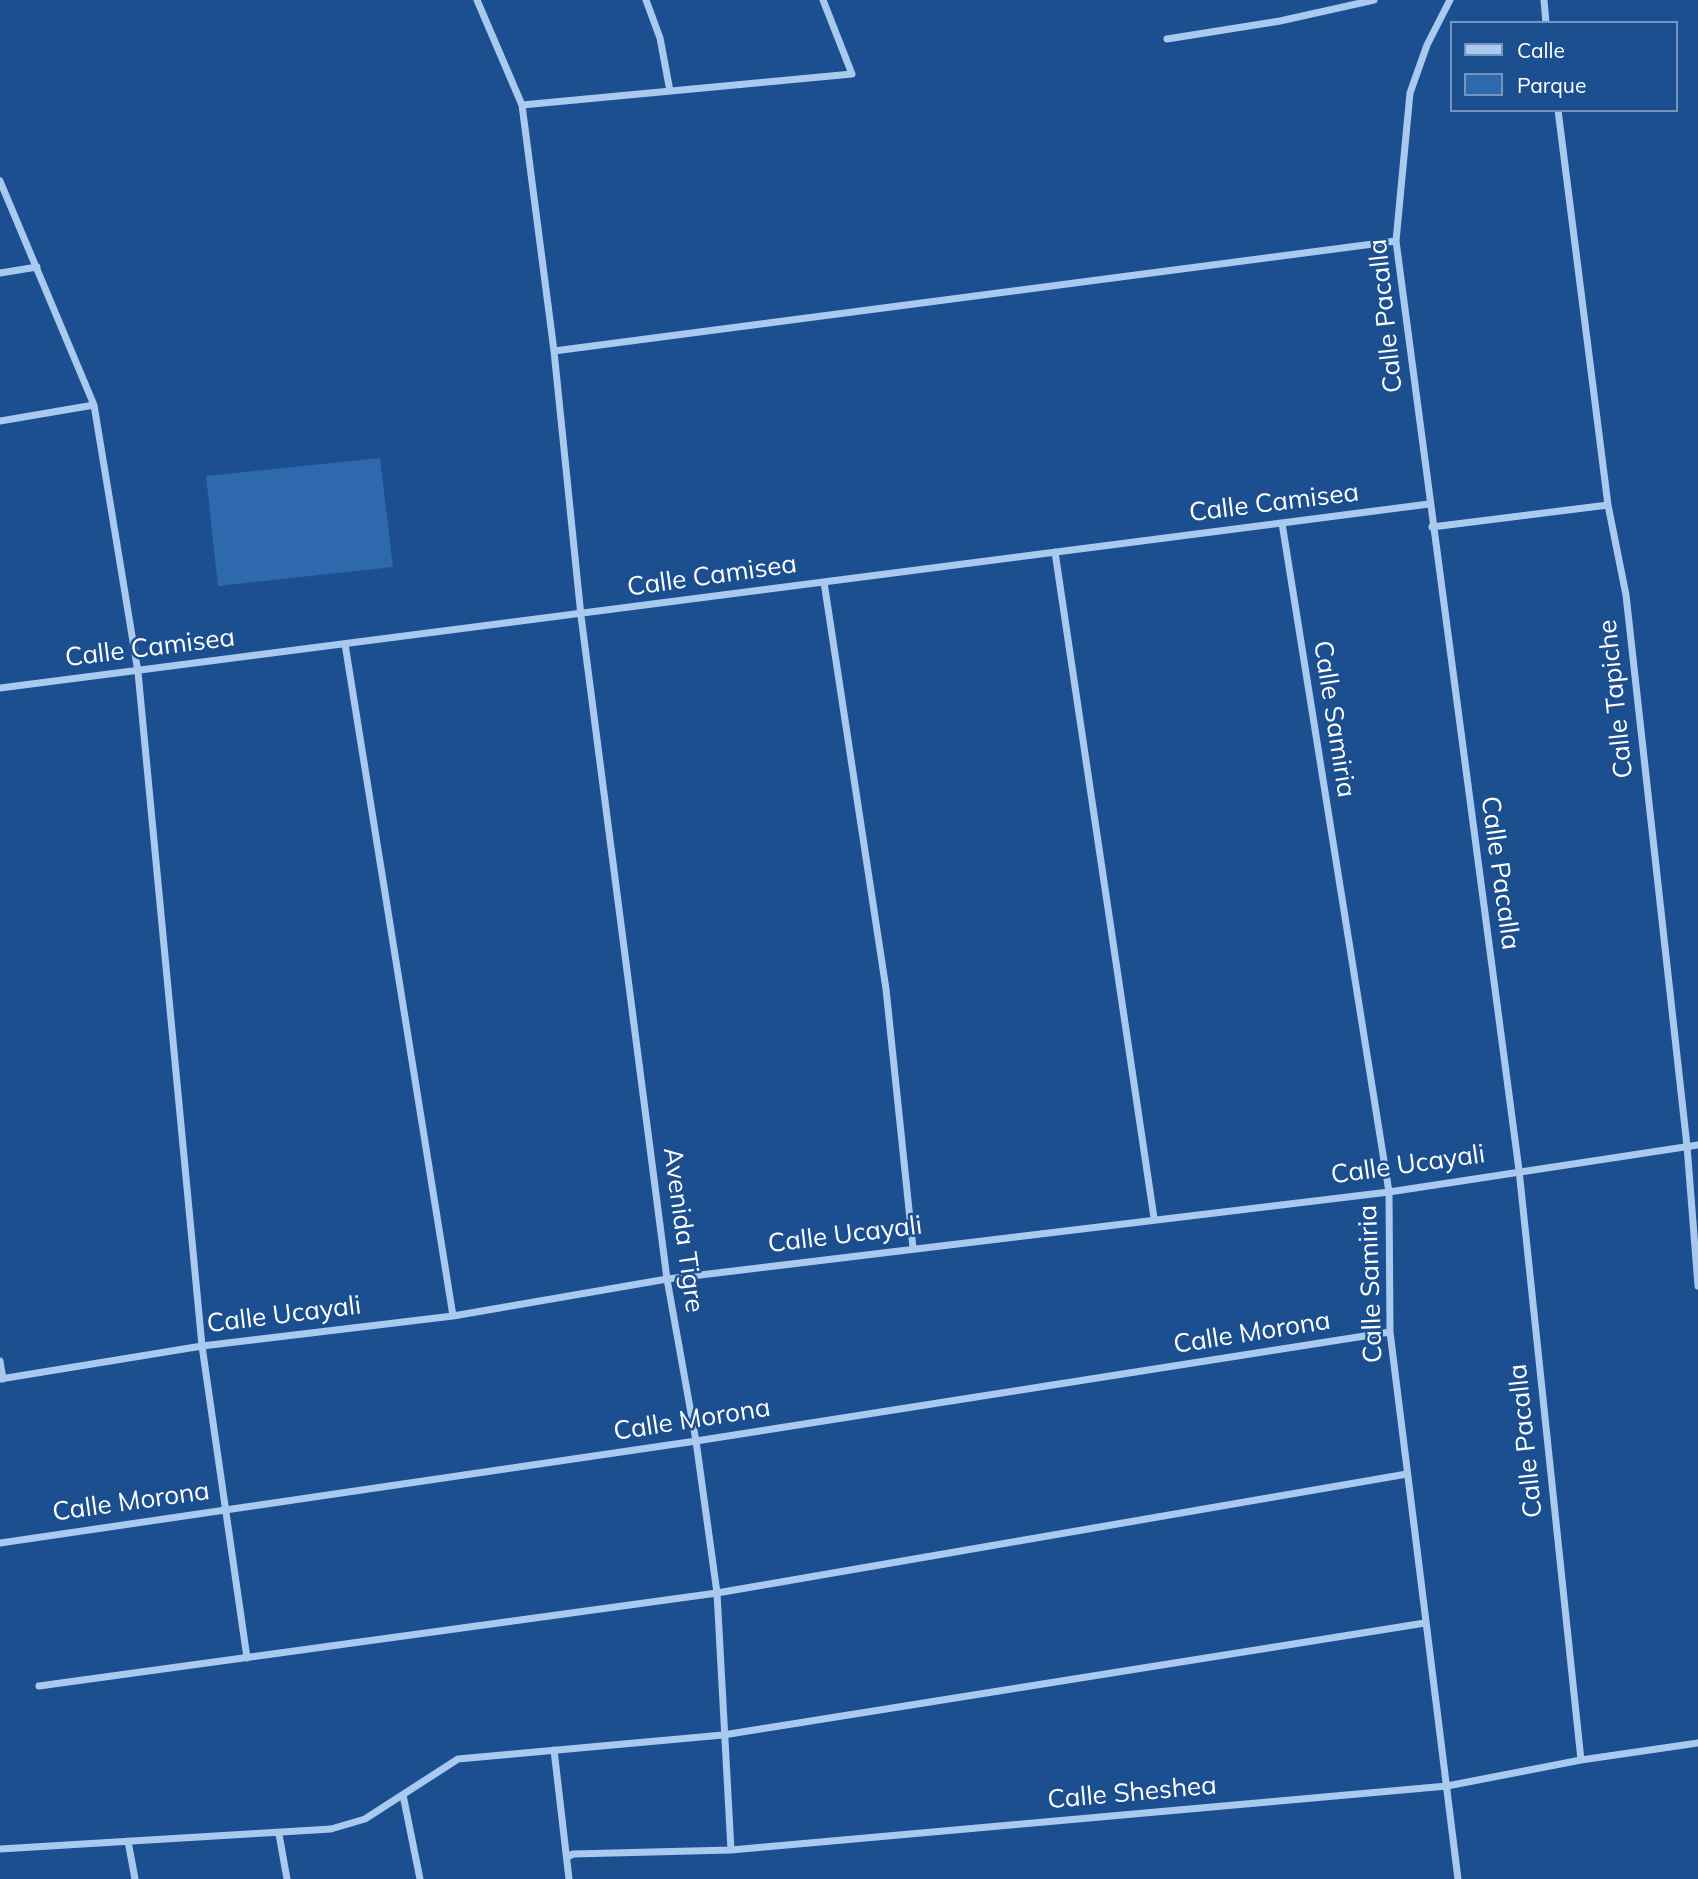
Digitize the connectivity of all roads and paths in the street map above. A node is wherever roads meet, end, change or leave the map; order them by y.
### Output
1 (477, 0) edge
2 (646, 0) edge
3 (823, 0) edge
4 (1374, 0) edge
5 (1450, 0) edge
6 (1544, 0) edge
7 (1546, 21) edge
8 (1167, 39) dead end
9 (670, 91) junction
10 (522, 105) junction
11 (1558, 112) edge
12 (0, 181) edge
13 (1396, 241) junction
14 (37, 267) junction
15 (0, 273) edge
16 (554, 351) junction
17 (94, 405) junction
18 (0, 421) edge
19 (1429, 504) junction
20 (1608, 505) junction
21 (1282, 523) junction
22 (1432, 527) junction
23 (1055, 552) junction
24 (824, 582) junction
25 (582, 616) junction
26 (345, 644) junction
27 (138, 672) junction
28 (0, 688) edge
29 (1698, 1145) edge
30 (1686, 1146) junction
31 (1519, 1170) junction
32 (1389, 1192) junction
33 (1154, 1218) junction
34 (914, 1248) junction
35 (667, 1279) junction
36 (1698, 1286) edge
37 (453, 1316) junction
38 (1390, 1332) junction
39 (202, 1346) junction
40 (0, 1361) edge
41 (2, 1379) edge
42 (696, 1441) junction
43 (1407, 1474) junction
44 (226, 1510) junction
45 (0, 1543) edge
46 (717, 1593) junction
47 (1425, 1623) junction
48 (247, 1658) junction
49 (38, 1686) dead end
50 (723, 1735) junction
51 (1698, 1743) edge
52 (554, 1751) junction
53 (1581, 1760) junction
54 (1447, 1786) junction
55 (403, 1795) junction
56 (279, 1834) junction
57 (128, 1842) junction
58 (0, 1849) edge
59 (731, 1850) junction
60 (567, 1857) junction
61 (135, 1879) edge
62 (287, 1879) edge
63 (420, 1879) edge
64 (569, 1879) edge
65 (1458, 1879) edge

1 - 10 street, Avenida Tigre
2 - 9 street
3 - 9 street
4 - 8 street
5 - 13 street, Calle Pacalla
6 - 7 street
9 - 10 street
10 - 16 street, Avenida Tigre
11 - 20 street, Calle Tapiche
12 - 14 street
13 - 16 street
13 - 19 street, Calle Pacalla
14 - 15 street
14 - 17 street
16 - 25 street, Avenida Tigre
17 - 18 street
17 - 27 street
19 - 21 street, Calle Camisea
19 - 22 street, Calle Pacalla
20 - 22 street
20 - 30 street, Calle Tapiche
21 - 23 street, Calle Camisea
21 - 32 street, Calle Samiria
22 - 31 street, Calle Pacalla
23 - 24 street, Calle Camisea
23 - 33 street
24 - 25 street, Calle Camisea
24 - 34 street
25 - 26 street, Calle Camisea
25 - 35 street, Avenida Tigre
26 - 27 street, Calle Camisea
26 - 37 street
27 - 28 street, Calle Camisea
27 - 39 street
29 - 30 street, Calle Ucayali
30 - 31 street, Calle Ucayali
30 - 36 street, Calle Tapiche
31 - 32 street, Calle Ucayali
31 - 53 street, Calle Pacalla
32 - 33 street, Calle Ucayali
32 - 38 street, Calle Samiria
33 - 34 street, Calle Ucayali
34 - 35 street, Calle Ucayali
35 - 37 street, Calle Ucayali
35 - 42 street, Avenida Tigre
37 - 39 street, Calle Ucayali
38 - 42 street, Calle Morona
38 - 43 street, Calle Samiria
39 - 41 street, Calle Ucayali
39 - 44 street
40 - 41 street
42 - 44 street, Calle Morona
42 - 46 street, Avenida Tigre
43 - 46 street
43 - 47 street, Calle Samiria
44 - 45 street, Calle Morona
44 - 48 street
46 - 48 street
46 - 50 street, Avenida Tigre
47 - 50 street
47 - 54 street, Calle Samiria
48 - 49 street
50 - 52 street
50 - 59 street, Avenida Tigre
51 - 53 street, Calle Sheshea
52 - 55 street
52 - 60 street
53 - 54 street, Calle Sheshea
54 - 59 street, Calle Sheshea
54 - 65 street, Calle Samiria
55 - 56 street
55 - 63 street
56 - 57 street
56 - 62 street
57 - 58 street
57 - 61 street
59 - 60 street, Calle Sheshea
60 - 64 street

